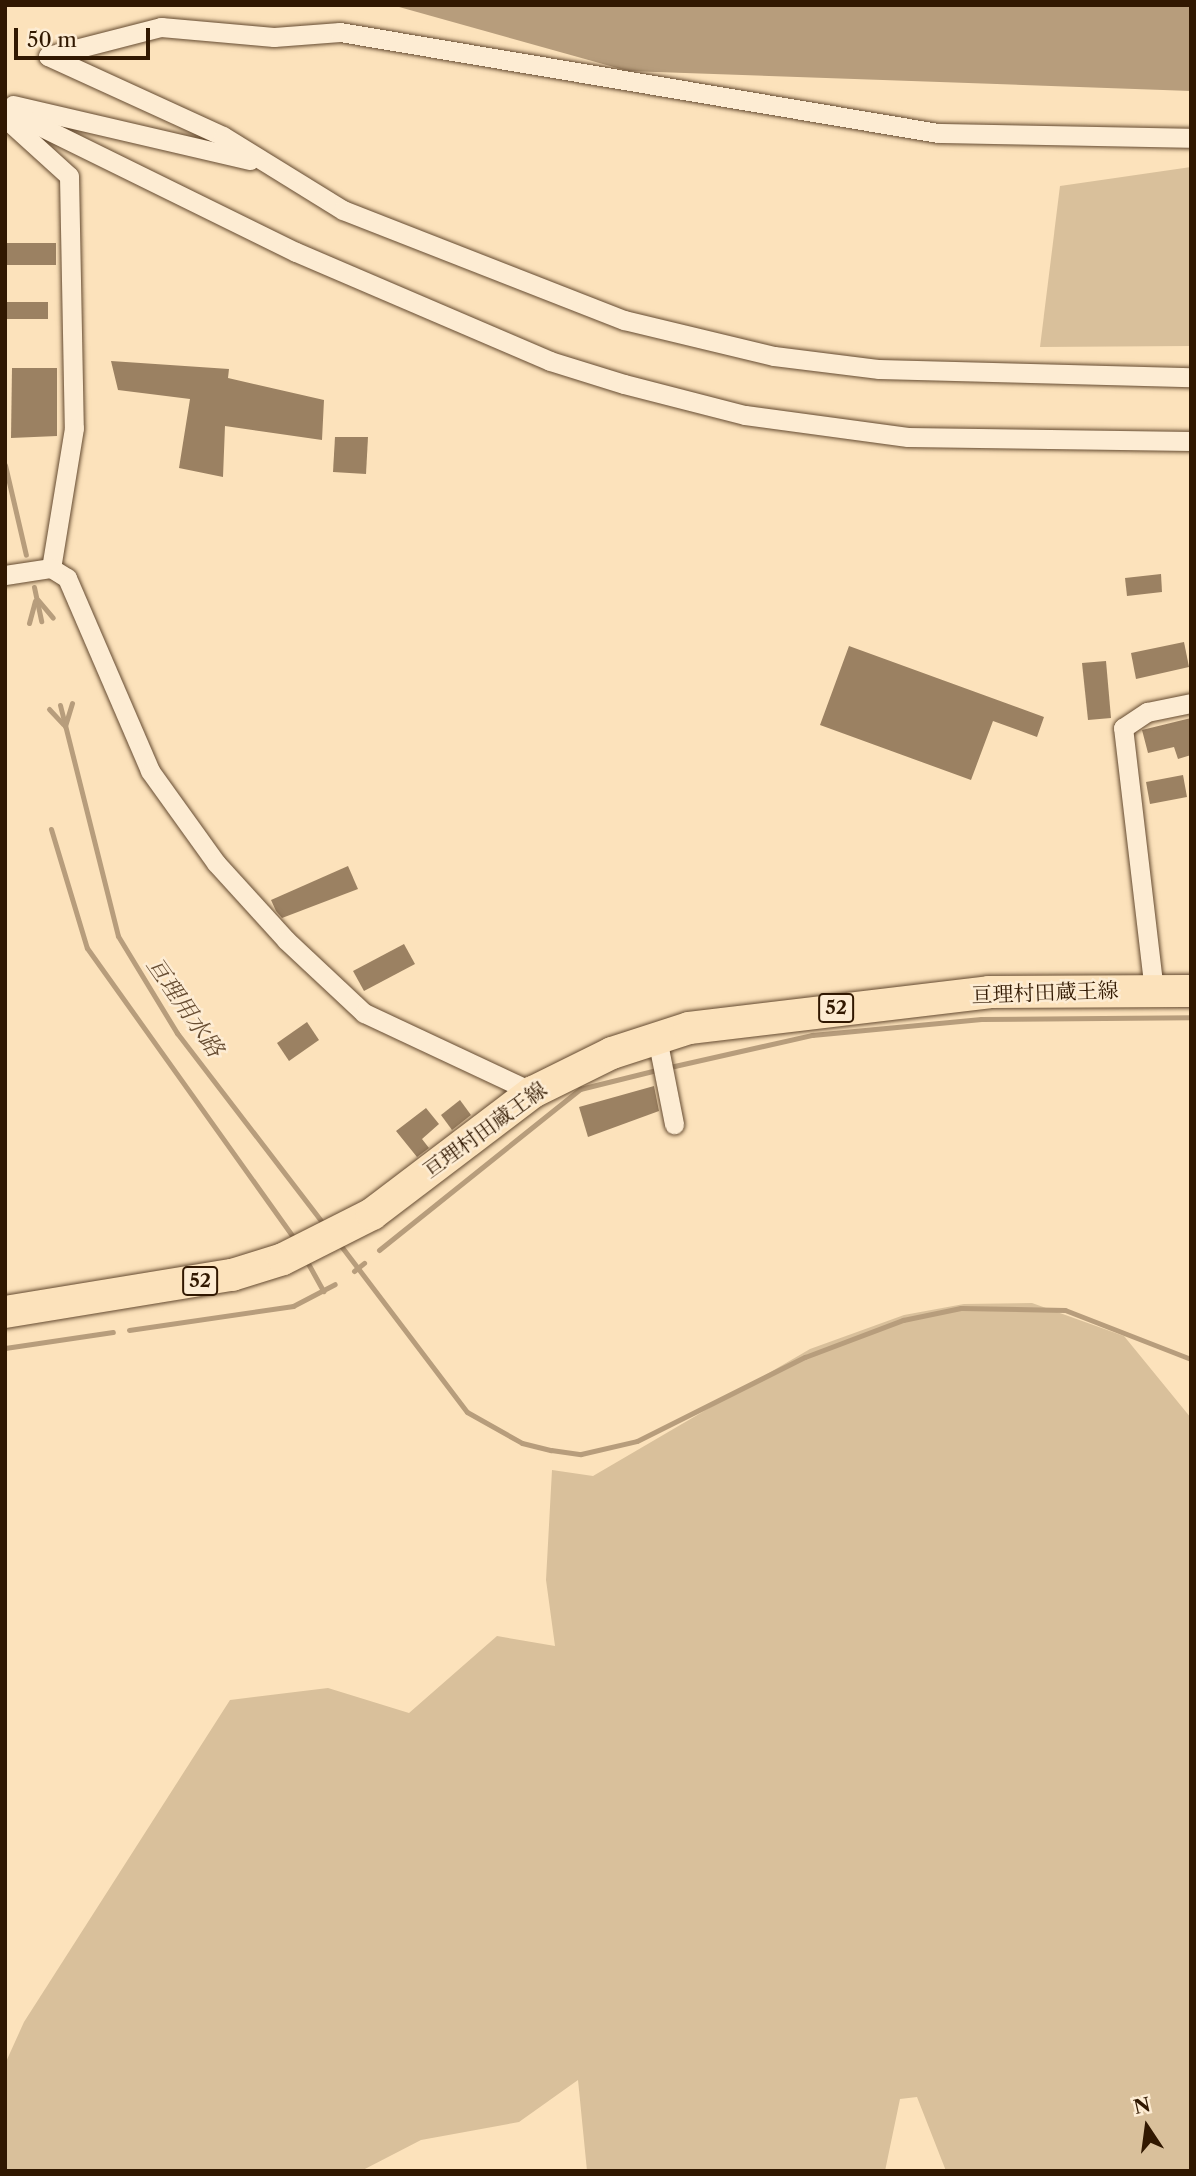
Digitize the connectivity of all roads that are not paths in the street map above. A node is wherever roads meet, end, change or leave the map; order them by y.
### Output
1 (5, 103) edge
2 (5, 109) edge
3 (5, 118) edge
4 (1191, 138) edge
5 (261, 162) junction
6 (1191, 377) edge
7 (1191, 441) edge
8 (51, 569) junction
9 (5, 575) edge
10 (1191, 703) edge
11 (1154, 991) junction
12 (1191, 991) edge
13 (657, 1038) junction
14 (533, 1092) junction
15 (674, 1124) dead end
16 (5, 1312) edge

1 - 5 street
2 - 7 street
3 - 8 street
4 - 5 street
5 - 6 street
8 - 9 street
8 - 14 street
10 - 11 street
11 - 12 main road, 亘理村田蔵王線 / 52
11 - 13 main road, 亘理村田蔵王線 / 52
13 - 14 main road, 亘理村田蔵王線 / 52
13 - 15 street
14 - 16 main road, 亘理村田蔵王線 / 52

